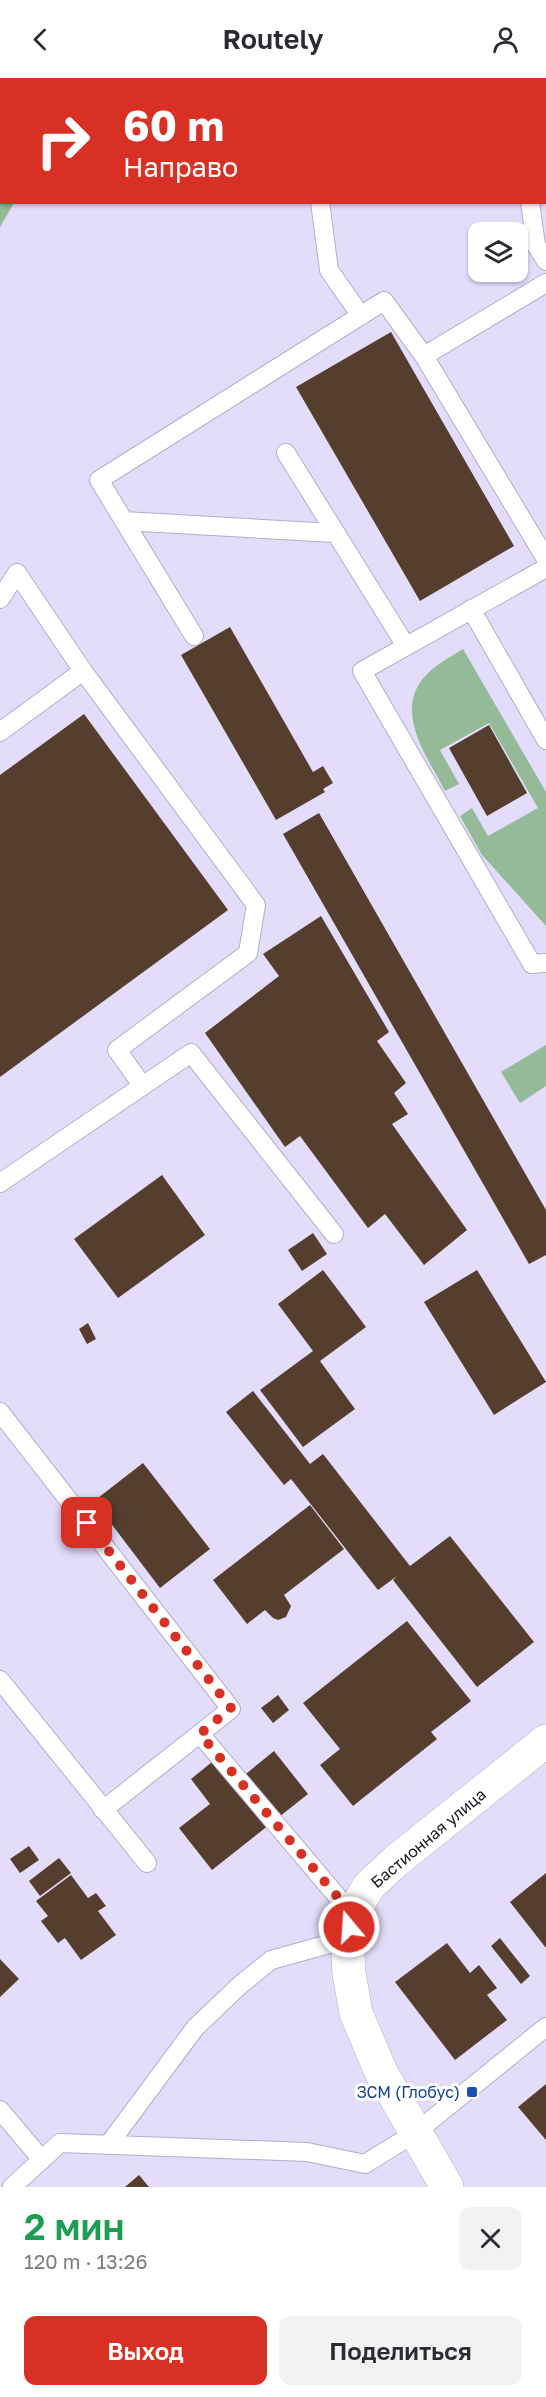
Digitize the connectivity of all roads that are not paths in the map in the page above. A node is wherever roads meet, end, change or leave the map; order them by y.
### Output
1 (320, 204) edge
2 (530, 204) edge
3 (546, 261) edge
4 (546, 283) edge
5 (361, 316) junction
6 (424, 356) junction
7 (286, 453) dead end
8 (124, 521) junction
9 (334, 533) junction
10 (546, 559) edge
11 (546, 568) edge
12 (0, 599) edge
13 (471, 609) junction
14 (194, 636) dead end
15 (406, 646) junction
16 (83, 671) junction
17 (0, 732) edge
18 (546, 740) edge
19 (546, 963) edge
20 (142, 1085) junction
21 (0, 1183) edge
22 (334, 1234) dead end
23 (0, 1412) edge
24 (0, 1680) edge
25 (200, 1734) junction
26 (546, 1741) edge
27 (104, 1810) junction
28 (147, 1863) dead end
29 (349, 1927) junction
30 (546, 2027) edge
31 (0, 2109) edge
32 (415, 2133) junction
33 (110, 2144) junction
34 (42, 2160) junction
35 (12, 2187) edge
36 (447, 2187) edge

1 - 5 lane
2 - 3 lane
4 - 6 lane
5 - 6 lane
5 - 8 lane
6 - 10 lane
7 - 9 lane
8 - 9 lane
8 - 14 lane
9 - 15 lane
11 - 13 lane
12 - 16 lane
13 - 15 lane
13 - 18 lane
15 - 19 lane
16 - 17 lane
16 - 20 lane
20 - 21 lane
20 - 22 lane
23 - 25 lane
24 - 27 lane
25 - 27 lane
25 - 29 lane
26 - 29 street, Бастионная улица
27 - 28 lane
29 - 32 street
29 - 33 lane
30 - 32 lane
31 - 34 lane
32 - 33 lane
32 - 36 street
33 - 34 lane
34 - 35 lane

